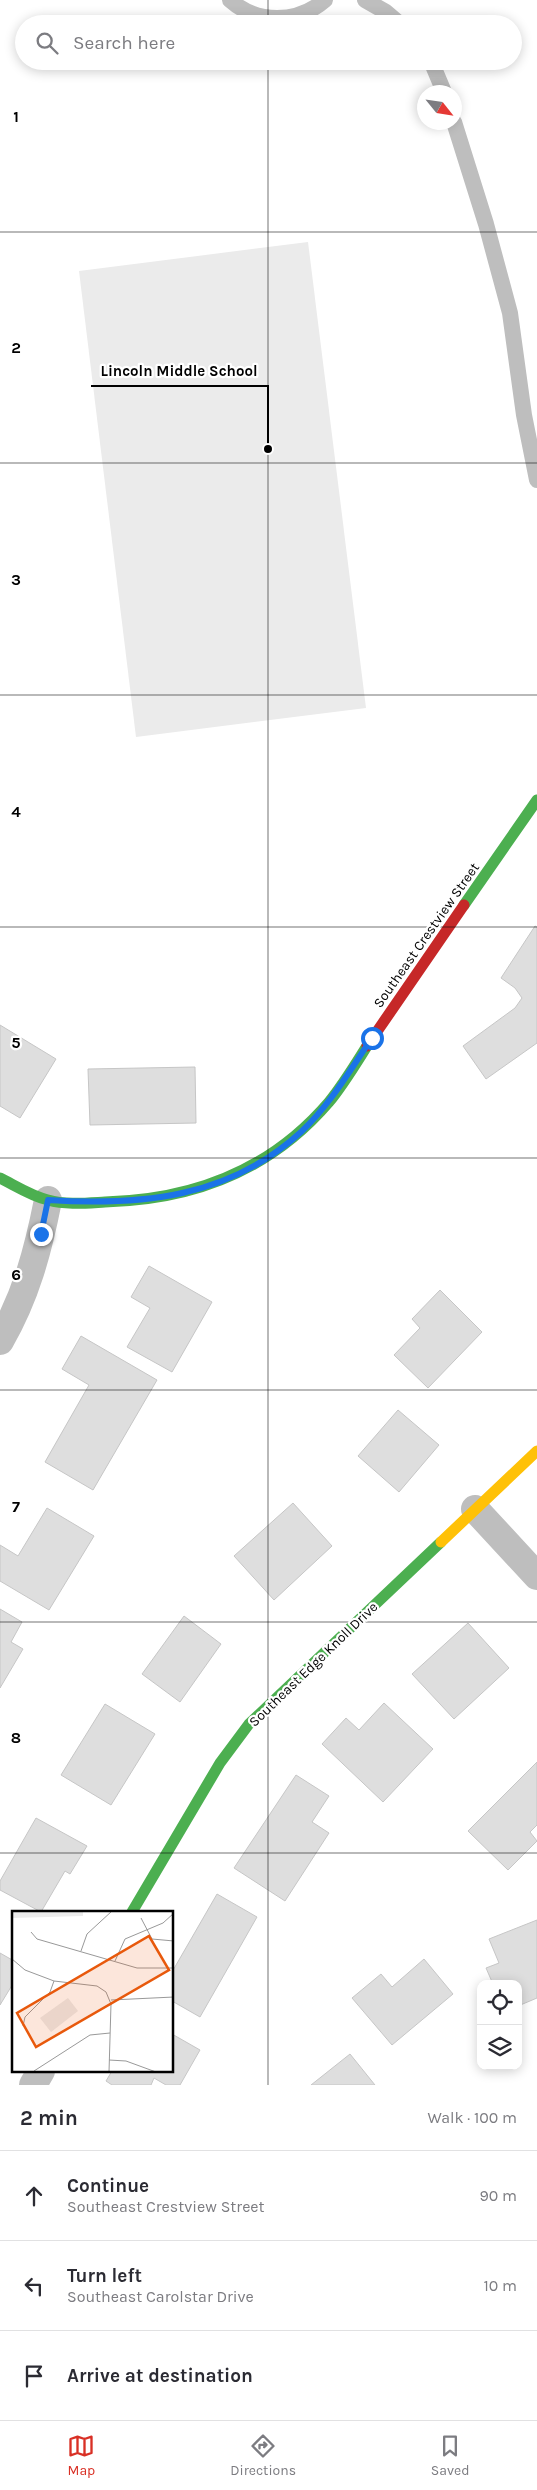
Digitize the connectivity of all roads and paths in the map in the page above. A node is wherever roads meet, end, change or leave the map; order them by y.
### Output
1 (230, 0) edge
2 (325, 0) edge
3 (365, 0) edge
4 (255, 15) edge
5 (300, 15) edge
6 (390, 15) edge
7 (435, 70) edge
8 (441, 85) edge
9 (457, 130) edge
10 (537, 480) edge
11 (537, 800) edge
12 (0, 1178) edge
13 (48, 1200) junction
14 (0, 1341) edge
15 (537, 1451) edge
16 (475, 1509) junction
17 (537, 1576) edge
18 (133, 1911) edge
19 (40, 2072) edge
20 (33, 2085) edge

1 - 4 lane
2 - 5 lane
3 - 6 lane
7 - 8 lane
9 - 10 lane
11 - 13 street, Southeast Crestview Street
12 - 13 street
13 - 14 street
15 - 16 street, Southeast Edge Knoll Drive
16 - 17 street
16 - 18 street, Southeast Edge Knoll Drive
19 - 20 street

